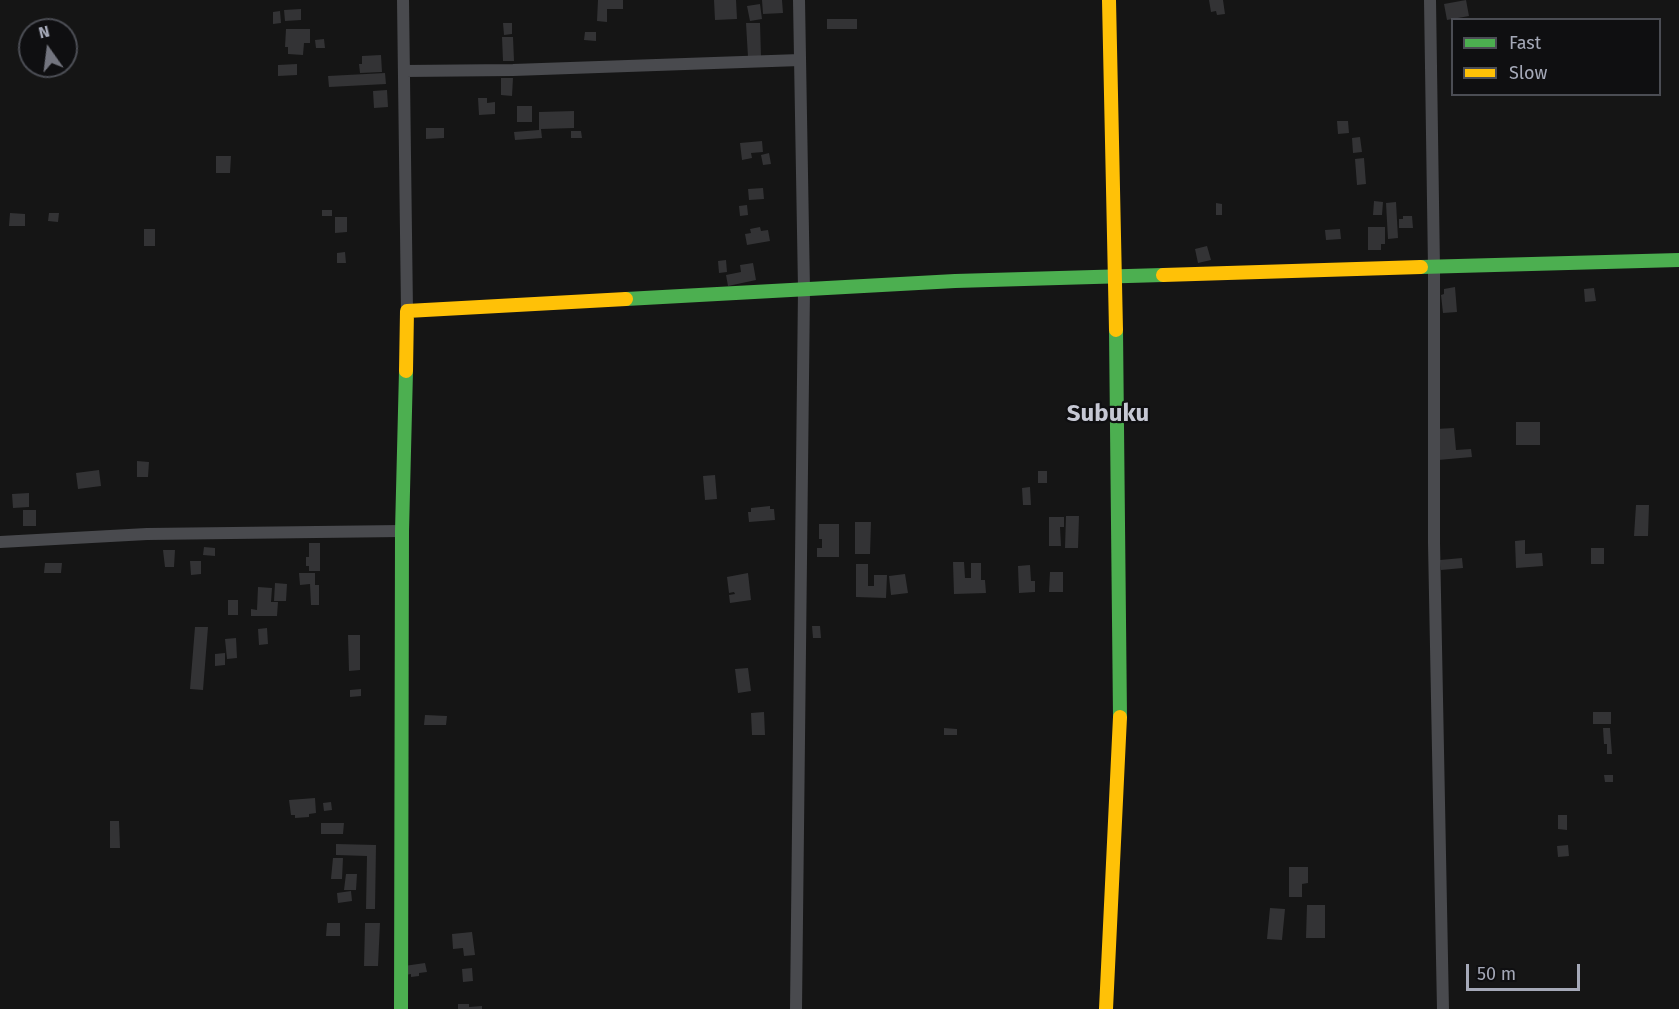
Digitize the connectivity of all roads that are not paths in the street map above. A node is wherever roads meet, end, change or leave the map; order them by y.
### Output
1 (403, 0) edge
2 (799, 0) edge
3 (1109, 0) edge
4 (1430, 0) edge
5 (800, 60) junction
6 (404, 71) junction
7 (1679, 260) edge
8 (1434, 268) junction
9 (1116, 277) junction
10 (804, 290) junction
11 (407, 312) junction
12 (402, 531) junction
13 (0, 542) edge
14 (401, 1009) edge
15 (796, 1009) edge
16 (1106, 1009) edge
17 (1443, 1009) edge

1 - 6 street
2 - 5 street
3 - 9 street
4 - 8 street
5 - 6 street
5 - 10 street
6 - 11 street
7 - 8 street
8 - 9 street
8 - 17 street
9 - 10 street
9 - 16 street
10 - 11 street
10 - 15 street
11 - 12 street
12 - 13 street
12 - 14 street

